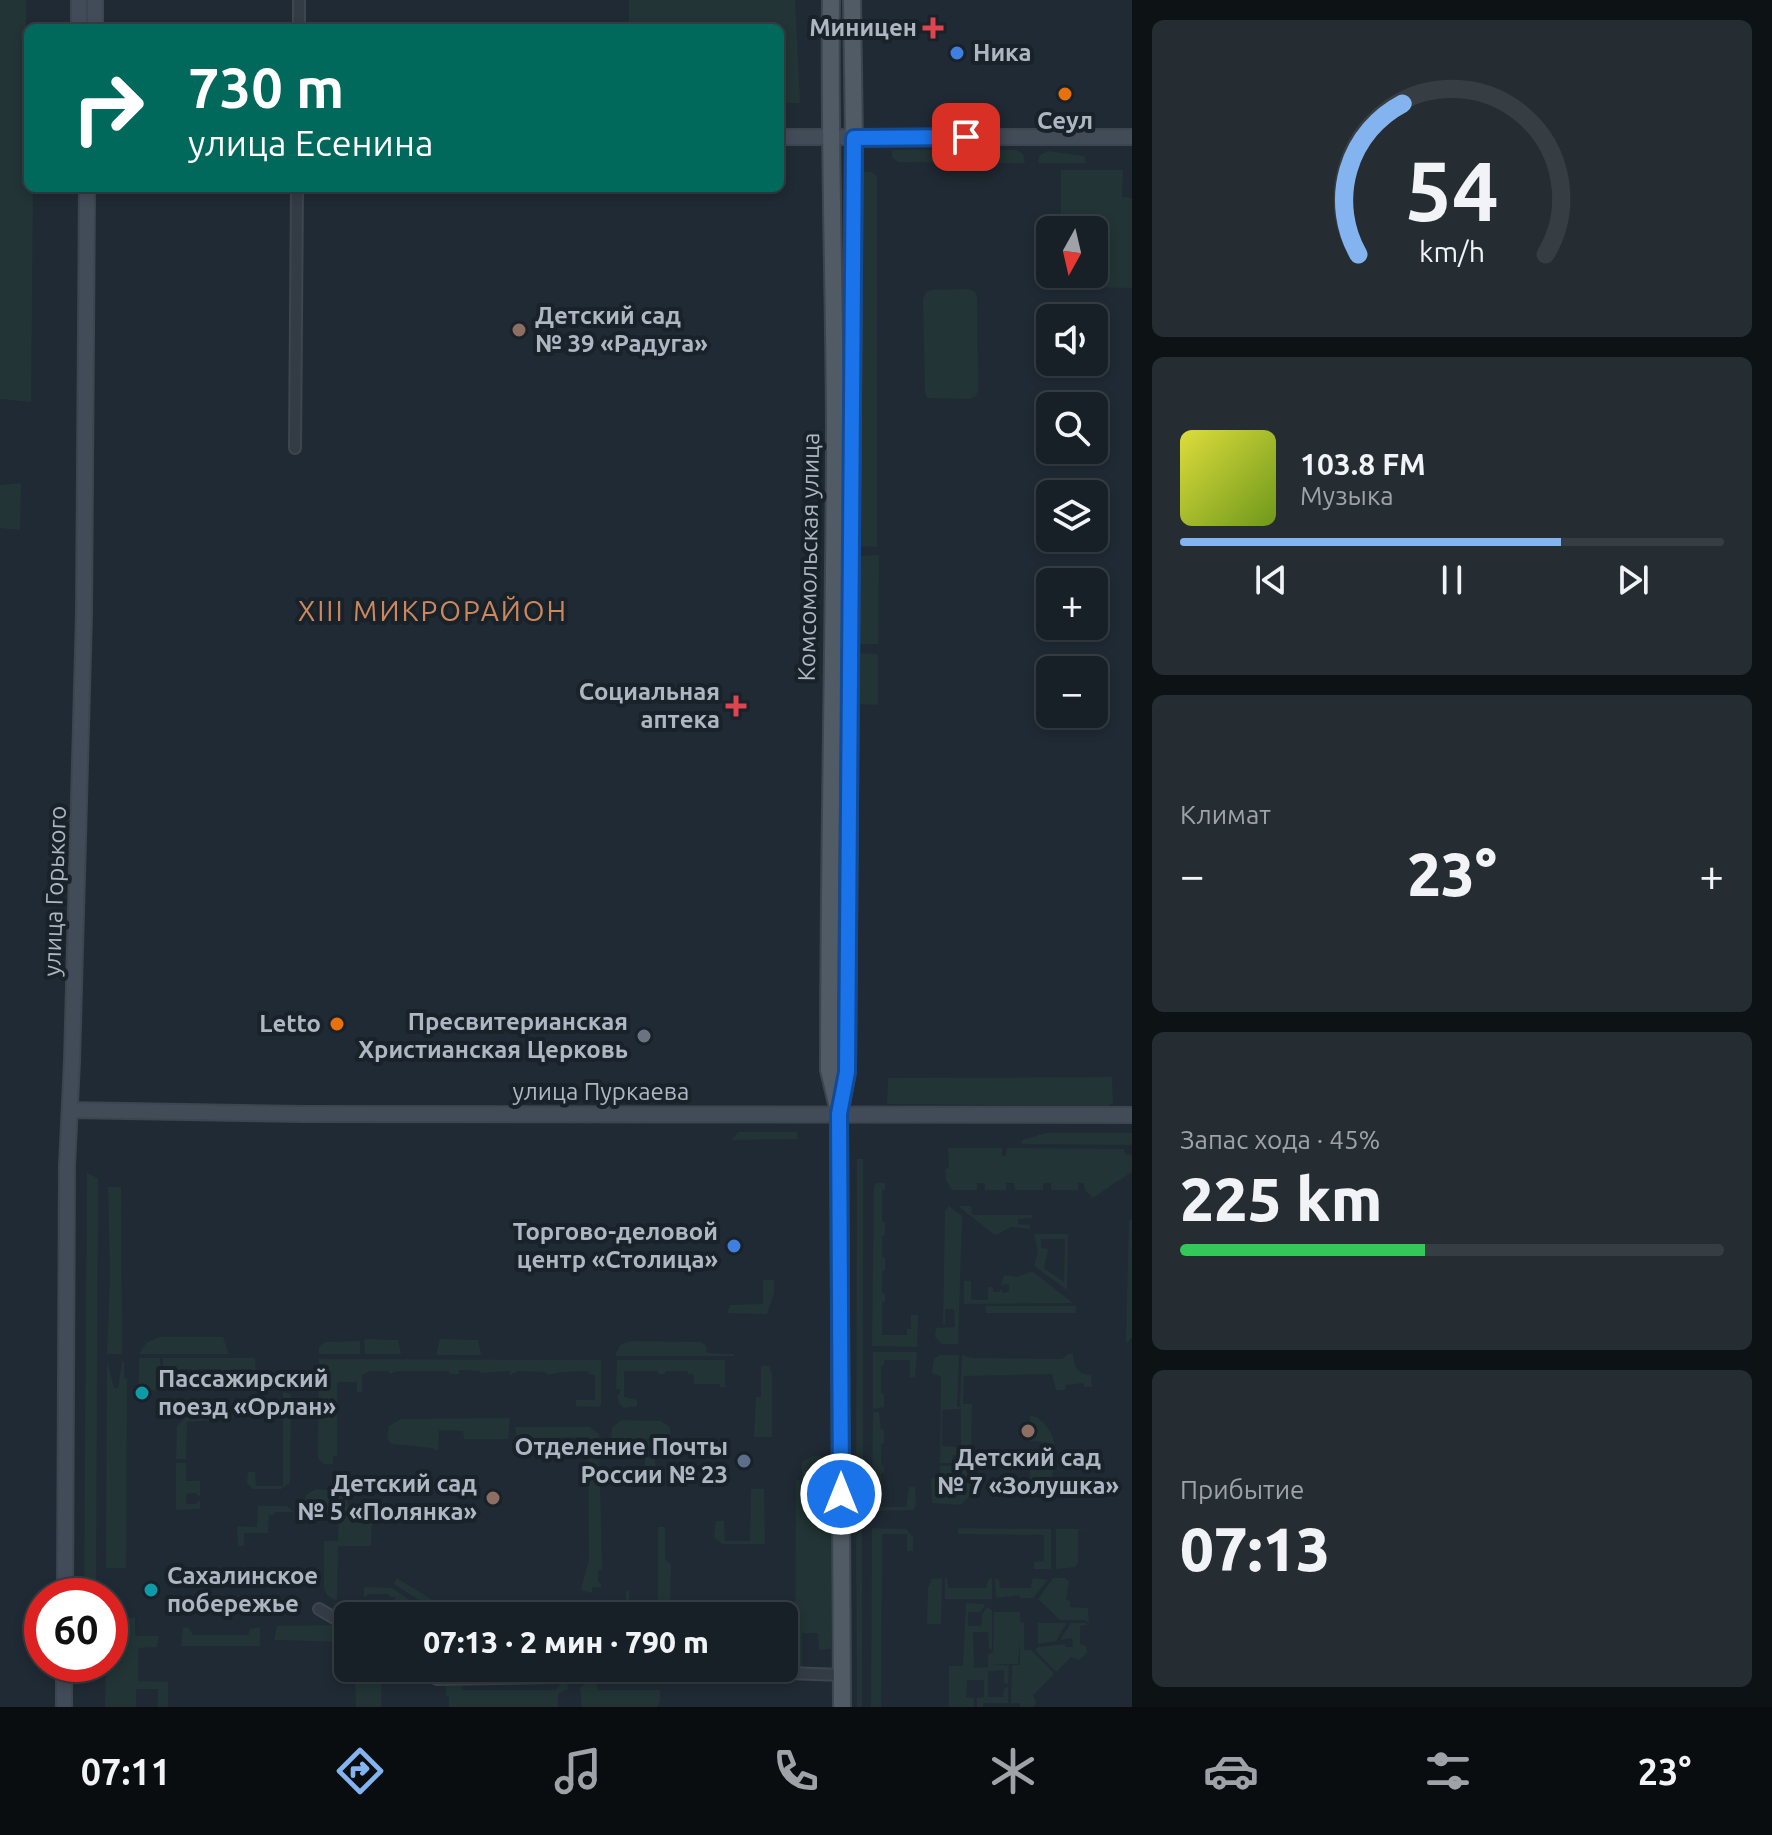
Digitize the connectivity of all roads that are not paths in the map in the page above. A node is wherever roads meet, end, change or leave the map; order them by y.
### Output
1 (79, 0) edge
2 (95, 0) edge
3 (299, 0) edge
4 (831, 0) edge
5 (852, 0) edge
6 (79, 24) edge
7 (95, 24) edge
8 (299, 24) edge
9 (784, 137) edge
10 (830, 137) junction
11 (1132, 137) edge
12 (854, 138) junction
13 (87, 192) edge
14 (297, 192) edge
15 (295, 448) dead end
16 (70, 1110) junction
17 (839, 1114) junction
18 (1132, 1115) edge
19 (65, 1578) edge
20 (319, 1609) dead end
21 (334, 1618) edge
22 (798, 1673) edge
23 (842, 1675) junction
24 (64, 1682) edge
25 (64, 1707) edge
26 (842, 1707) edge

1 - 6 main road
2 - 7 main road
3 - 8 street
4 - 10 main road, Комсомольская улица
5 - 12 main road, Комсомольская улица
9 - 10 main road
10 - 12 main road
10 - 17 main road, Комсомольская улица
11 - 12 main road
12 - 17 main road, Комсомольская улица
13 - 16 main road, улица Горького
14 - 15 street
16 - 17 main road, улица Пуркаева
16 - 19 main road, улица Горького
17 - 18 main road, улица Пуркаева
17 - 23 main road, Комсомольская улица
20 - 21 street
22 - 23 street
23 - 26 main road, Комсомольская улица
24 - 25 main road

